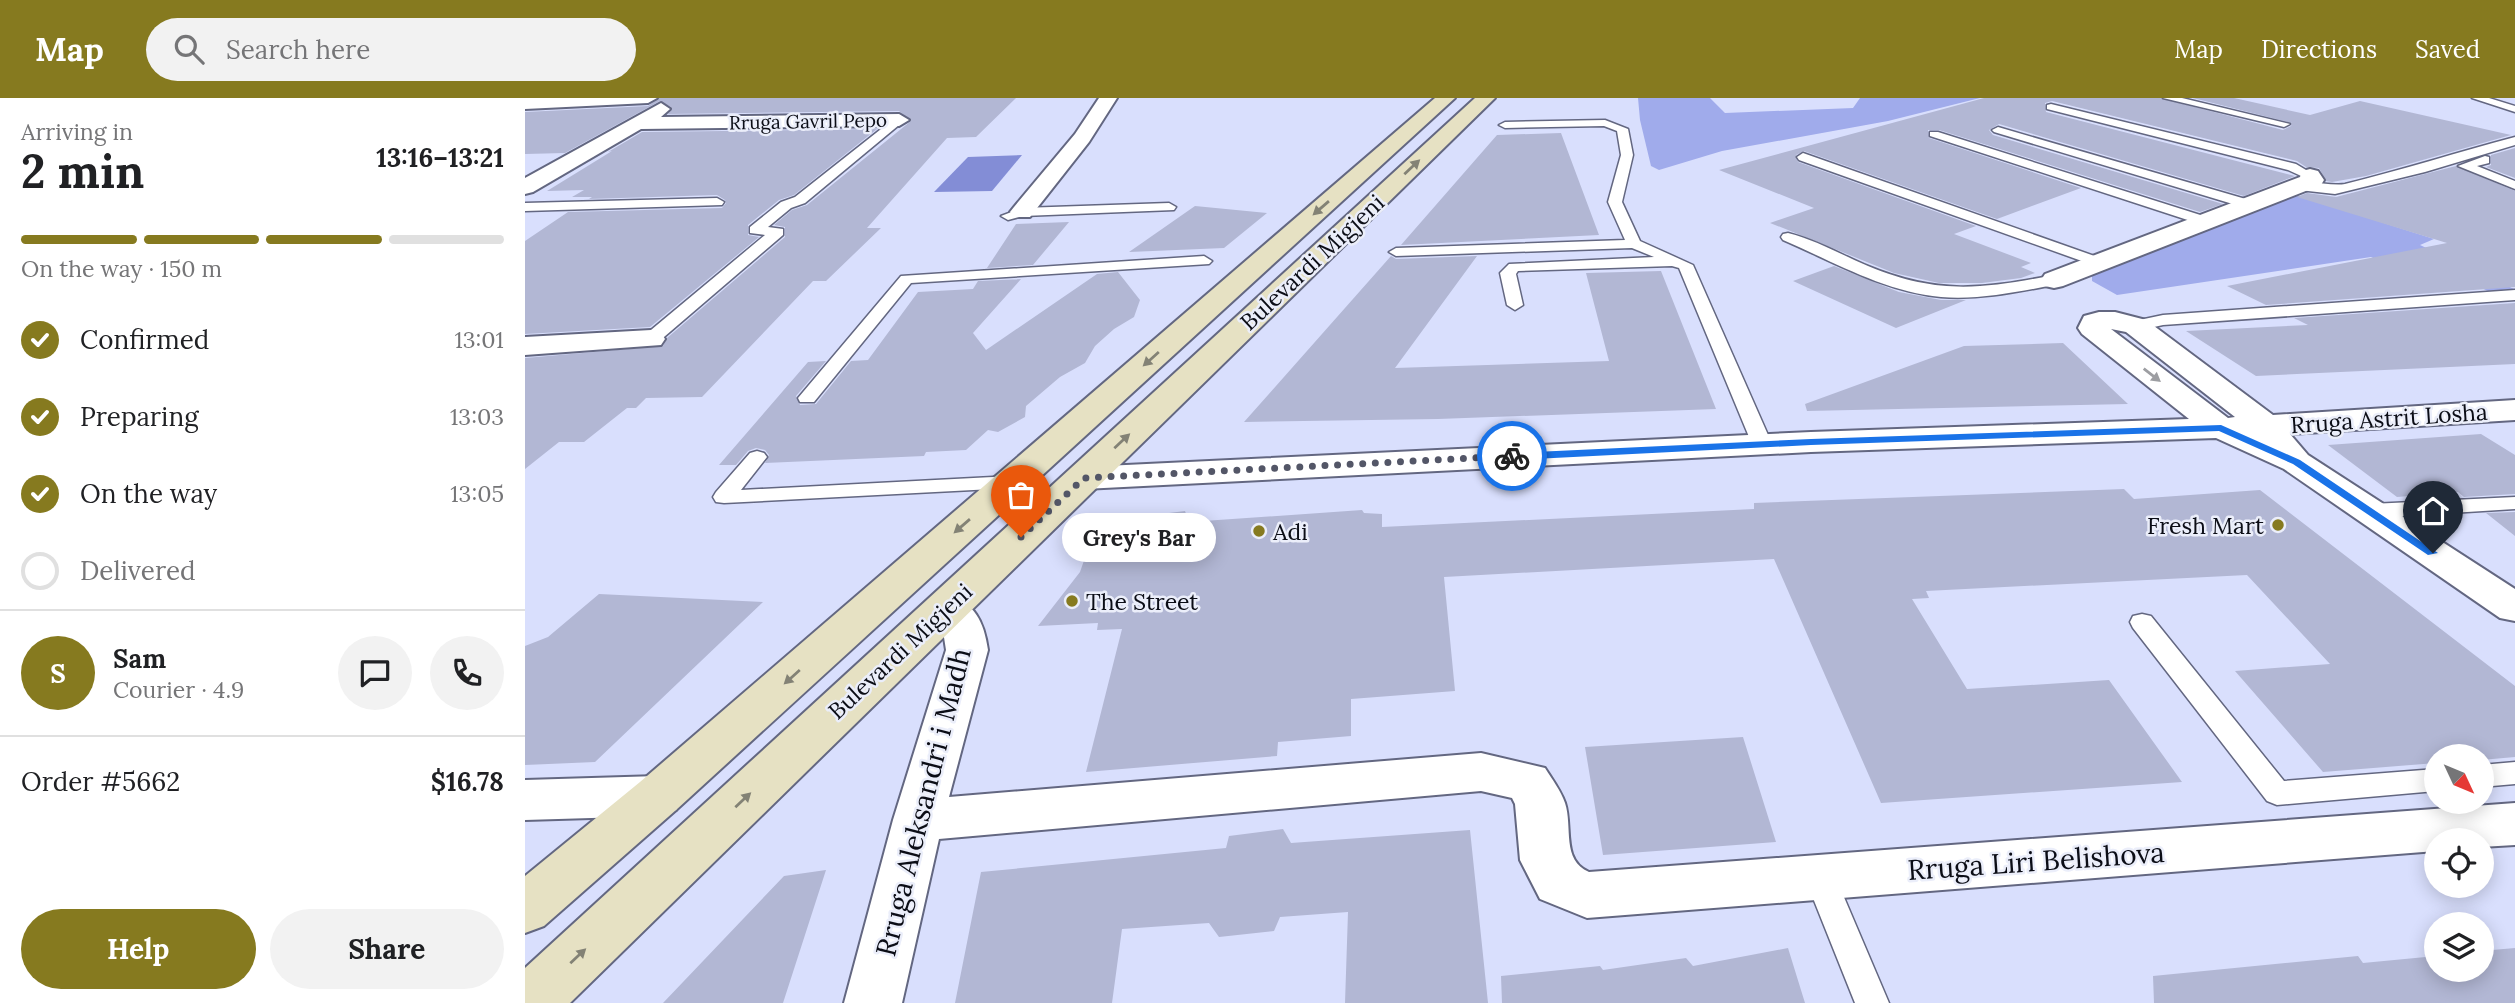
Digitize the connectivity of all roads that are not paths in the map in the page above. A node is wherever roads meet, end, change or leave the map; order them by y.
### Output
1 (648, 98) edge
2 (678, 98) edge
3 (1108, 98) edge
4 (1445, 98) edge
5 (2168, 98) edge
6 (2477, 98) edge
7 (525, 103) edge
8 (2051, 107) dead end
9 (2515, 108) edge
10 (1496, 111) edge
11 (899, 120) joint
12 (640, 123) junction
13 (2284, 124) dead end
14 (1998, 130) dead end
15 (1934, 134) dead end
16 (2515, 141) edge
17 (2515, 152) edge
18 (1803, 157) dead end
19 (2305, 181) junction
20 (2515, 185) edge
21 (525, 187) edge
22 (717, 202) dead end
23 (2251, 205) junction
24 (525, 207) edge
25 (1169, 207) dead end
26 (1015, 214) joint
27 (2209, 222) junction
28 (1789, 237) dead end
29 (1634, 244) junction
30 (1396, 251) dead end
31 (1204, 261) dead end
32 (2098, 262) junction
33 (1682, 263) junction
34 (2054, 280) junction
35 (2515, 295) edge
36 (1515, 305) dead end
37 (2105, 319) junction
38 (2136, 326) junction
39 (650, 339) joint
40 (525, 346) edge
41 (807, 398) dead end
42 (2515, 410) edge
43 (2265, 425) junction
44 (2221, 428) junction
45 (1762, 444) junction
46 (757, 457) dead end
47 (2296, 462) junction
48 (1084, 478) junction
49 (1011, 482) junction
50 (2515, 503) edge
51 (2371, 511) junction
52 (946, 608) junction
53 (2515, 608) edge
54 (2142, 622) dead end
55 (2515, 773) edge
56 (2494, 775) edge
57 (2424, 781) edge
58 (658, 796) junction
59 (525, 800) edge
60 (918, 820) junction
61 (2515, 824) edge
62 (1821, 878) junction
63 (525, 909) edge
64 (529, 1003) edge
65 (873, 1003) edge
66 (1872, 1003) edge

1 - 7 street
2 - 12 street
3 - 26 street
4 -> 49 main road, Bulevardi Migjeni
5 - 13 lane
6 - 9 lane
8 - 19 lane
10 - 29 lane
48 -> 10 main road, Bulevardi Migjeni
11 - 12 street, Rruga Gavril Pepo
11 - 39 lane, Rruga Gavril Pepo
12 - 21 street
14 - 23 lane
15 - 27 lane
16 - 19 lane
17 - 20 lane
18 - 32 lane
19 - 23 street
22 - 24 lane
23 - 27 street
25 - 26 lane
27 - 32 street
28 - 34 lane
29 - 30 lane
29 - 33 lane
31 - 41 lane
32 - 34 street
33 - 36 lane
33 - 45 lane
34 - 37 street
35 - 38 lane
37 - 38 street
37 -> 44 street
38 - 43 street
39 - 40 street, Rruga Gavril Pepo
42 - 43 street, Rruga Astrit Losha
43 - 44 street, Rruga Astrit Losha
43 - 47 street
44 - 45 street, Rruga Astrit Losha
44 - 47 street
45 - 48 street, Rruga Astrit Losha
46 - 49 lane
47 - 51 street
48 - 52 main road, Bulevardi Migjeni
49 -> 58 main road, Bulevardi Migjeni
50 - 51 lane
51 - 53 street
52 - 60 street, Rruga Aleksandri i Madh
64 -> 52 main road, Bulevardi Migjeni
54 - 57 lane
55 - 56 lane
58 - 59 street
58 - 63 main road, Bulevardi Migjeni
60 - 62 street, Rruga Liri Belishova
60 - 65 street, Rruga Aleksandri i Madh
61 - 62 street, Rruga Liri Belishova
62 - 66 lane

